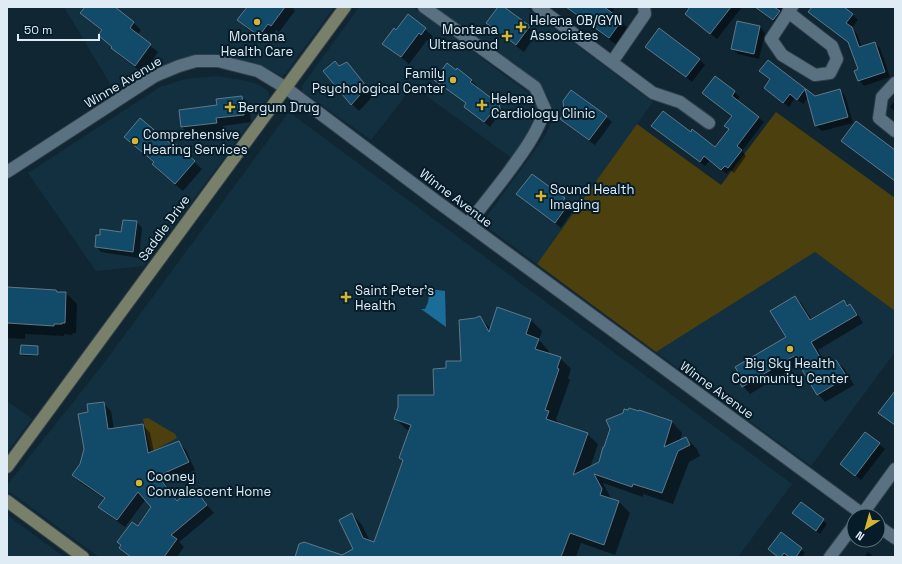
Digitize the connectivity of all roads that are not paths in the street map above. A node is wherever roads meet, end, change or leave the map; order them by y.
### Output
1 (345, 7) edge
2 (424, 7) edge
3 (538, 7) edge
4 (644, 7) edge
5 (790, 10) edge
6 (612, 62) junction
7 (895, 83) edge
8 (286, 88) junction
9 (709, 123) dead end
10 (895, 131) edge
11 (7, 172) edge
12 (468, 224) junction
13 (7, 467) edge
14 (895, 469) edge
15 (7, 501) edge
16 (853, 508) edge
17 (867, 508) edge
18 (886, 532) edge
19 (846, 536) edge
20 (895, 538) edge
21 (83, 557) edge
22 (830, 557) edge

1 - 8 street, Saddle Drive
2 - 12 street
3 - 6 street
4 - 6 street
5 - 5 street
6 - 9 street
7 - 10 street
8 - 11 street, Winne Avenue
8 - 12 street, Winne Avenue
8 - 13 street, Saddle Drive
12 - 16 street, Winne Avenue
14 - 17 street
15 - 21 street
18 - 20 street
19 - 22 street

